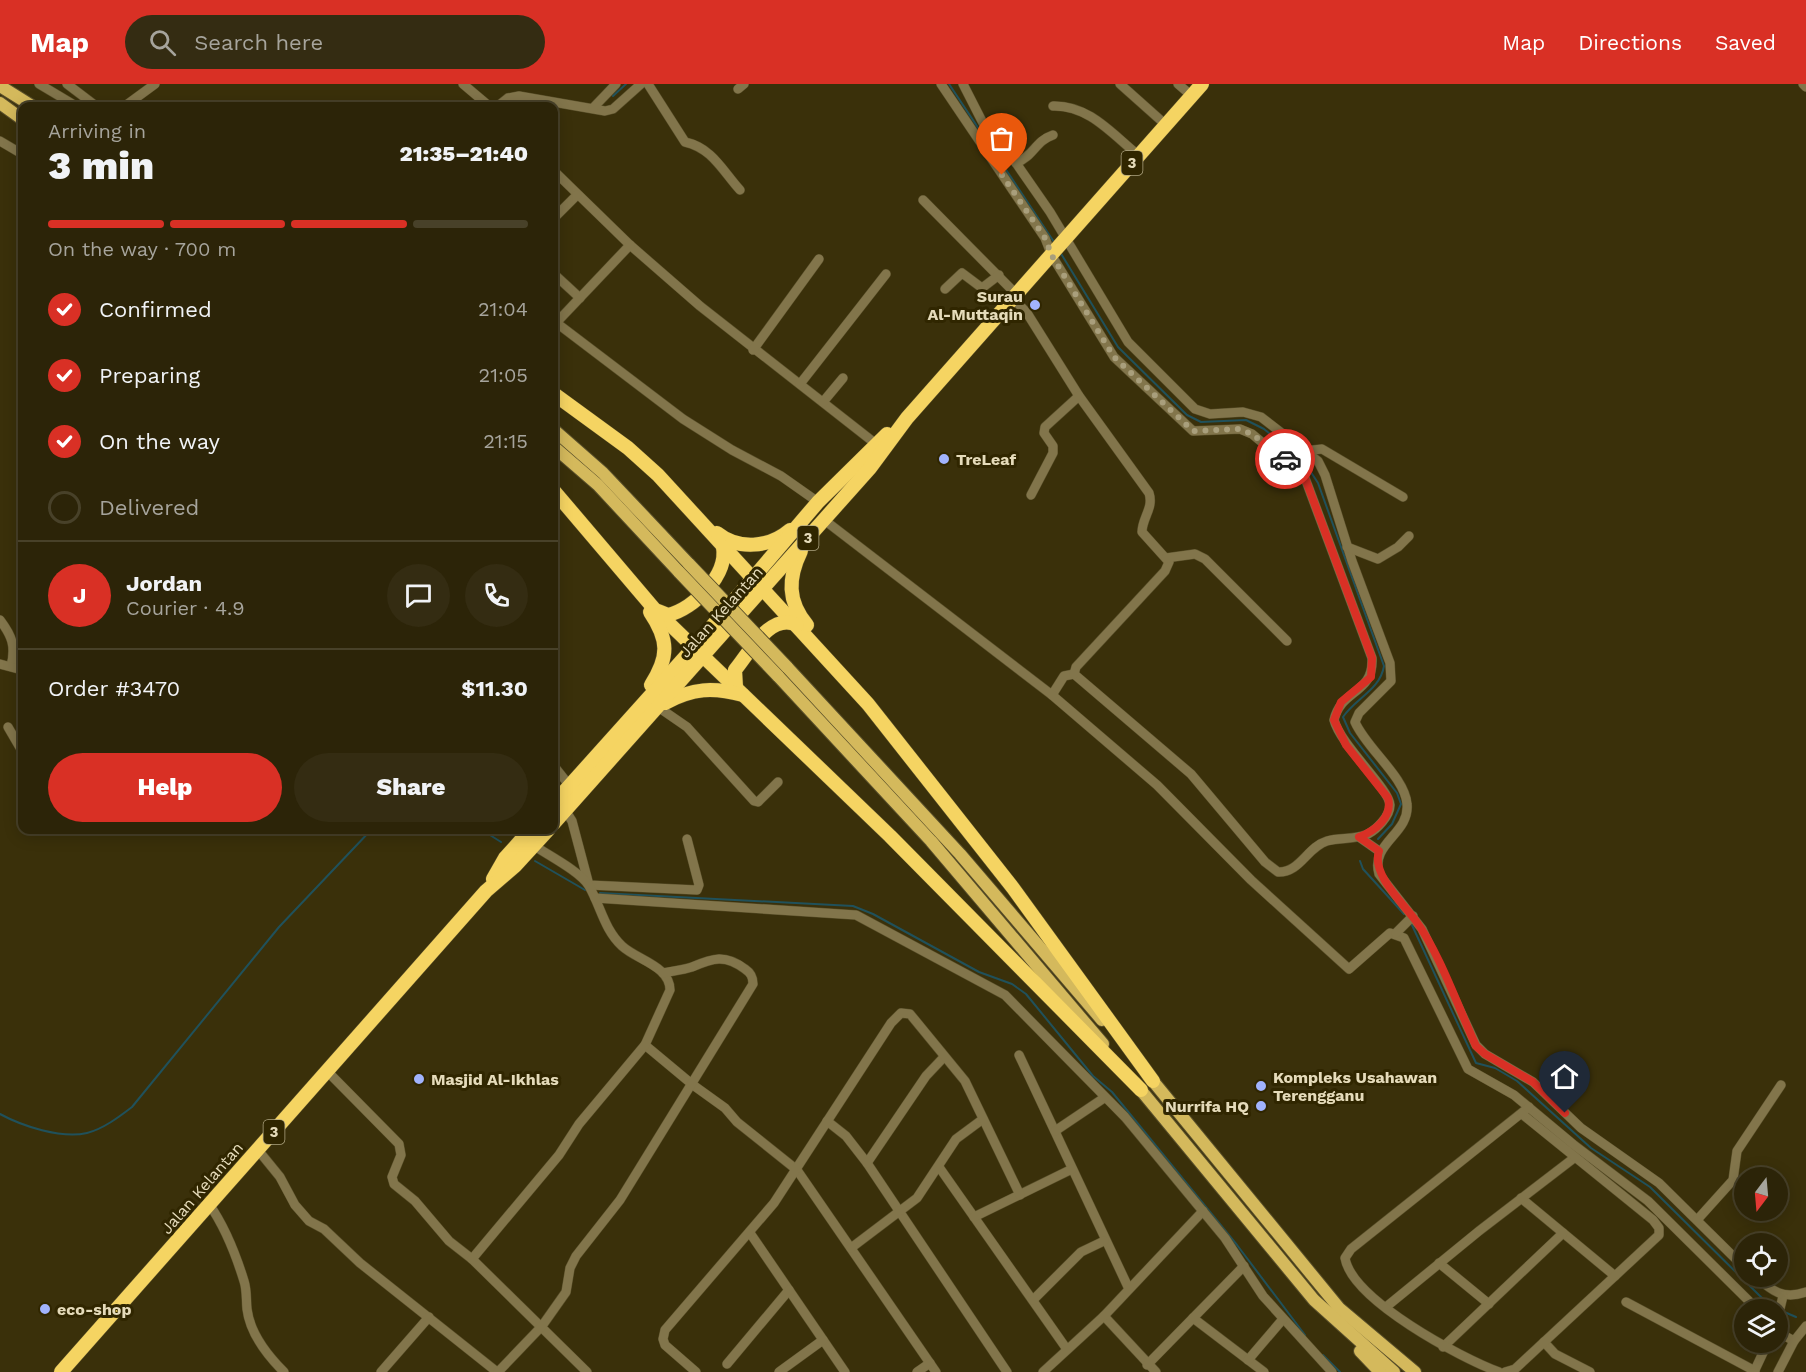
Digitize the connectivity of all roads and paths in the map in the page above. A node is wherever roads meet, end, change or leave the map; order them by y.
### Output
1 (39, 84) edge
2 (65, 84) edge
3 (155, 84) edge
4 (463, 84) edge
5 (616, 84) edge
6 (641, 84) edge
7 (648, 84) edge
8 (941, 84) edge
9 (963, 84) edge
10 (1120, 84) edge
11 (1178, 84) edge
12 (1202, 84) edge
13 (0, 86) edge
14 (56, 95) junction
15 (1192, 96) junction
16 (26, 102) edge
17 (69, 102) edge
18 (90, 102) edge
19 (130, 102) edge
20 (484, 102) edge
21 (503, 102) edge
22 (556, 102) edge
23 (558, 102) edge
24 (0, 103) edge
25 (1053, 106) dead end
26 (593, 108) junction
27 (18, 116) edge
28 (1166, 125) junction
29 (1053, 135) dead end
30 (0, 141) edge
31 (18, 152) edge
32 (995, 153) junction
33 (1138, 156) junction
34 (1016, 163) junction
35 (558, 175) edge
36 (740, 190) dead end
37 (577, 195) junction
38 (923, 200) dead end
39 (558, 214) edge
40 (630, 245) junction
41 (1059, 247) junction
42 (819, 259) dead end
43 (886, 274) dead end
44 (999, 275) junction
45 (558, 278) edge
46 (945, 289) dead end
47 (1016, 297) junction
48 (580, 298) junction
49 (558, 319) edge
50 (558, 324) edge
51 (753, 350) junction
52 (843, 378) dead end
53 (800, 384) junction
54 (1079, 396) junction
55 (558, 397) edge
56 (823, 402) junction
57 (907, 418) junction
58 (558, 434) edge
59 (876, 444) junction
60 (558, 450) edge
61 (1309, 455) junction
62 (1299, 468) junction
63 (1031, 495) dead end
64 (558, 496) edge
65 (1403, 497) dead end
66 (814, 507) junction
67 (688, 508) junction
68 (823, 519) junction
69 (1409, 536) dead end
70 (807, 539) junction
71 (723, 547) junction
72 (1347, 547) junction
73 (1166, 558) junction
74 (684, 568) junction
75 (757, 585) junction
76 (636, 588) junction
77 (657, 610) junction
78 (0, 620) edge
79 (799, 626) junction
80 (1287, 641) dead end
81 (700, 651) junction
82 (0, 664) edge
83 (11, 666) junction
84 (18, 669) edge
85 (1069, 675) junction
86 (846, 678) junction
87 (740, 691) junction
88 (1053, 693) junction
89 (658, 707) junction
90 (631, 717) junction
91 (8, 727) dead end
92 (18, 744) edge
93 (558, 771) edge
94 (778, 782) dead end
95 (569, 785) junction
96 (559, 806) edge
97 (526, 834) edge
98 (544, 834) edge
99 (1359, 837) junction
100 (687, 839) dead end
101 (533, 845) junction
102 (1379, 851) junction
103 (588, 885) junction
104 (486, 891) junction
105 (595, 898) junction
106 (1413, 916) junction
107 (1396, 933) junction
108 (663, 973) junction
109 (645, 1045) junction
110 (1019, 1055) dead end
111 (944, 1057) junction
112 (327, 1071) junction
113 (1153, 1081) junction
114 (693, 1085) junction
115 (1781, 1085) dead end
116 (1141, 1090) junction
117 (1104, 1098) junction
118 (1526, 1111) junction
119 (983, 1119) junction
120 (827, 1121) junction
121 (1055, 1131) junction
122 (258, 1150) junction
123 (1574, 1158) junction
124 (867, 1163) junction
125 (939, 1167) junction
126 (1072, 1169) junction
127 (797, 1170) junction
128 (1020, 1194) junction
129 (1521, 1198) junction
130 (209, 1204) junction
131 (1203, 1211) junction
132 (899, 1214) junction
133 (974, 1217) junction
134 (1697, 1220) junction
135 (750, 1233) junction
136 (1563, 1233) junction
137 (1104, 1241) junction
138 (851, 1248) junction
139 (1734, 1257) edge
140 (472, 1259) junction
141 (1439, 1263) junction
142 (1244, 1266) junction
143 (1616, 1276) junction
144 (1767, 1287) edge
145 (1129, 1289) junction
146 (789, 1290) junction
147 (1806, 1292) edge
148 (1783, 1298) joint
149 (1747, 1299) edge
150 (1033, 1300) junction
151 (1314, 1300) junction
152 (1626, 1302) dead end
153 (1489, 1304) junction
154 (1386, 1307) junction
155 (1104, 1316) junction
156 (429, 1317) junction
157 (1193, 1318) junction
158 (1282, 1319) junction
159 (542, 1326) junction
160 (1806, 1326) edge
161 (1788, 1334) edge
162 (823, 1340) junction
163 (1544, 1342) junction
164 (1443, 1347) junction
165 (1066, 1348) junction
166 (1763, 1353) edge
167 (1781, 1353) edge
168 (1248, 1360) junction
169 (727, 1364) dead end
170 (1147, 1365) junction
171 (933, 1368) edge
172 (1754, 1371) edge
173 (62, 1372) edge
174 (284, 1372) edge
175 (381, 1372) edge
176 (498, 1372) edge
177 (587, 1372) edge
178 (696, 1372) edge
179 (780, 1372) edge
180 (845, 1372) edge
181 (917, 1372) edge
182 (1006, 1372) edge
183 (1043, 1372) edge
184 (1156, 1372) edge
185 (1264, 1372) edge
186 (1332, 1372) edge
187 (1380, 1372) edge
188 (1394, 1372) edge
189 (1415, 1372) edge
190 (1499, 1372) edge
191 (1505, 1372) edge
192 (1590, 1372) edge
193 (1778, 1372) edge

1 - 14 street
2 - 14 street
2 - 18 street
3 - 19 street
4 - 20 street
5 - 26 street
6 - 26 street
7 - 36 street
8 - 32 street
9 - 32 street
10 - 28 street
11 - 15 street
12 - 15 highway, Jalan Kelantan / 3
13 - 16 main road
14 - 17 street
15 - 28 highway, Jalan Kelantan / 3
21 - 22 street
23 - 26 street
24 - 27 main road
25 - 33 street
28 - 33 highway, Jalan Kelantan / 3
29 - 34 street
30 - 31 street
32 - 34 street
32 - 41 street
33 - 41 highway, Jalan Kelantan / 3
34 - 41 street
35 - 37 street
37 - 39 street
37 - 40 street
38 - 44 street
40 - 48 street
40 - 51 street
41 - 47 highway, Jalan Kelantan / 3
41 - 61 street
41 - 62 street
42 - 51 street
43 - 53 street
44 - 46 street
44 - 47 street
45 - 48 street
47 - 54 street
47 - 57 highway, Jalan Kelantan / 3
48 - 49 street
50 - 66 street
51 - 53 street
52 - 56 street
53 - 56 street
54 - 63 street
54 - 73 street
55 - 67 highway
56 - 59 street
57 - 59 highway, Jalan Kelantan / 3
57 - 68 highway, Jalan Kelantan / 3
58 - 74 main road
59 - 66 highway, Jalan Kelantan / 3
60 - 74 main road
61 - 62 street
61 - 65 street
61 - 72 street
62 - 99 street
64 - 76 highway
66 - 67 highway
66 - 75 highway, Jalan Kelantan / 3
67 - 71 highway
68 - 70 highway, Jalan Kelantan / 3
68 - 88 street
69 - 72 street
70 - 75 highway, Jalan Kelantan / 3
70 - 86 highway
71 - 75 highway
71 - 77 highway
72 - 102 street
73 - 80 street
73 - 85 street
74 - 113 main road, bridge
74 - 116 main road, bridge
75 - 79 highway
75 - 81 highway, Jalan Kelantan / 3
76 - 77 highway
76 - 90 highway
77 - 81 highway
78 - 83 street
79 - 86 highway
79 - 87 highway
81 - 87 highway
81 - 89 highway, Jalan Kelantan / 3
81 - 90 highway, Jalan Kelantan / 3
82 - 83 street
83 - 84 street
85 - 88 street
85 - 99 street
86 - 113 highway
87 - 89 highway
87 - 116 highway
88 - 107 street
89 - 94 street
89 - 96 highway, Jalan Kelantan / 3
90 - 95 highway, Jalan Kelantan / 3
91 - 92 street
93 - 95 street
95 - 96 highway, Jalan Kelantan / 3
96 - 103 street
97 - 104 highway, Jalan Kelantan / 3
98 - 101 highway, Jalan Kelantan / 3
99 - 102 street
100 - 103 street
101 - 103 street
101 - 104 highway, Jalan Kelantan / 3
102 - 106 street
103 - 105 street
104 - 112 highway, Jalan Kelantan / 3
105 - 108 street
105 - 117 street
106 - 107 street
106 - 134 street
107 - 118 street
108 - 109 street
108 - 114 street
109 - 114 street
109 - 140 street
110 - 121 street
111 - 119 street
111 - 120 street
111 - 124 street
112 - 122 highway, Jalan Kelantan / 3
112 - 140 street
113 - 189 main road
114 - 127 street
114 - 159 street
115 - 134 street
116 - 151 main road
117 - 121 street
117 - 131 street
118 - 123 street
118 - 149 street
118 - 154 street
119 - 125 street
119 - 128 street
120 - 124 street
120 - 127 street
121 - 126 street
122 - 130 highway, Jalan Kelantan / 3
122 - 156 street
123 - 129 street
123 - 143 street
124 - 132 street
125 - 132 street
125 - 133 street
126 - 128 street
126 - 137 street
127 - 135 street
127 - 138 street
128 - 133 street
129 - 136 street
129 - 141 street
130 - 173 highway, Jalan Kelantan / 3
130 - 174 street
131 - 142 street
131 - 145 street
132 - 138 street
132 - 182 street
133 - 150 street
134 - 139 street
135 - 146 street
135 - 178 street
136 - 143 street
136 - 153 street
137 - 145 street
137 - 150 street
138 - 171 street
140 - 159 street
141 - 153 street
141 - 154 street
142 - 157 street
142 - 158 street
143 - 163 street
144 - 148 street
145 - 155 street
146 - 162 street
146 - 169 street
147 - 148 street
150 - 165 street
151 - 187 main road
151 - 188 main road
152 - 172 street
153 - 164 street
154 - 164 street
155 - 165 street
155 - 170 street
156 - 175 street
156 - 176 street
157 - 168 street
157 - 170 street
158 - 168 street
158 - 186 street
159 - 176 street
159 - 177 street
160 - 161 street
162 - 179 street
162 - 180 street
163 - 191 street
163 - 192 street
164 - 190 street
165 - 183 street
166 - 172 street
167 - 193 street
168 - 185 street
170 - 184 street
171 - 181 street

